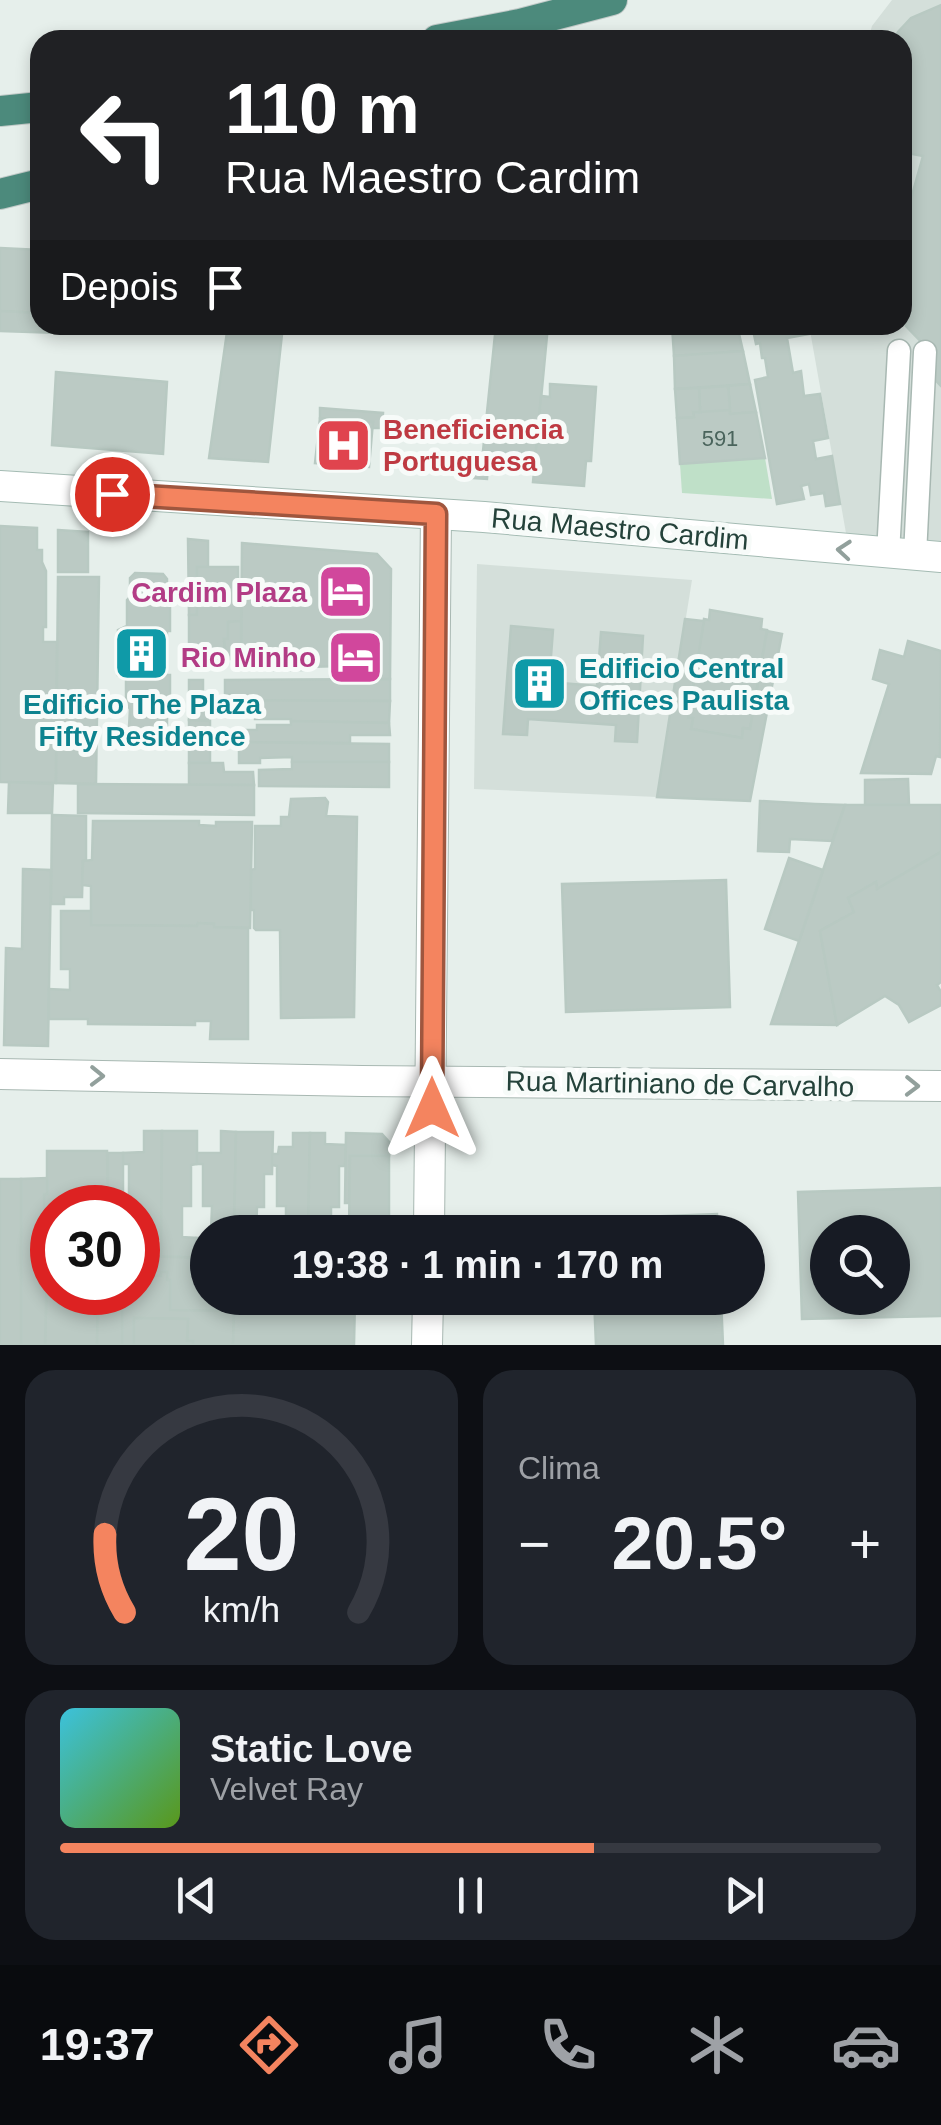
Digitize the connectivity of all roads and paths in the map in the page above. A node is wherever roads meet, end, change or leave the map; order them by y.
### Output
1 (612, 0) edge
2 (520, 24) junction
3 (489, 30) edge
4 (510, 30) edge
5 (30, 107) edge
6 (0, 111) edge
7 (30, 186) edge
8 (0, 194) edge
9 (899, 351) dead end
10 (925, 352) dead end
11 (0, 486) edge
12 (436, 514) junction
13 (915, 555) edge
14 (0, 1074) edge
15 (432, 1081) junction
16 (941, 1086) edge
17 (430, 1215) edge
18 (428, 1315) edge
19 (428, 1345) edge

1 - 2 highway
2 - 3 highway
2 - 4 highway
5 - 6 highway
7 - 8 highway
9 - 13 lane
10 - 13 lane
11 - 12 street, Rua Maestro Cardim
13 -> 12 street, Rua Maestro Cardim
12 - 15 street
14 -> 15 street, Rua Martiniano de Carvalho
15 -> 16 street, Rua Martiniano de Carvalho
15 - 17 street
18 - 19 street

